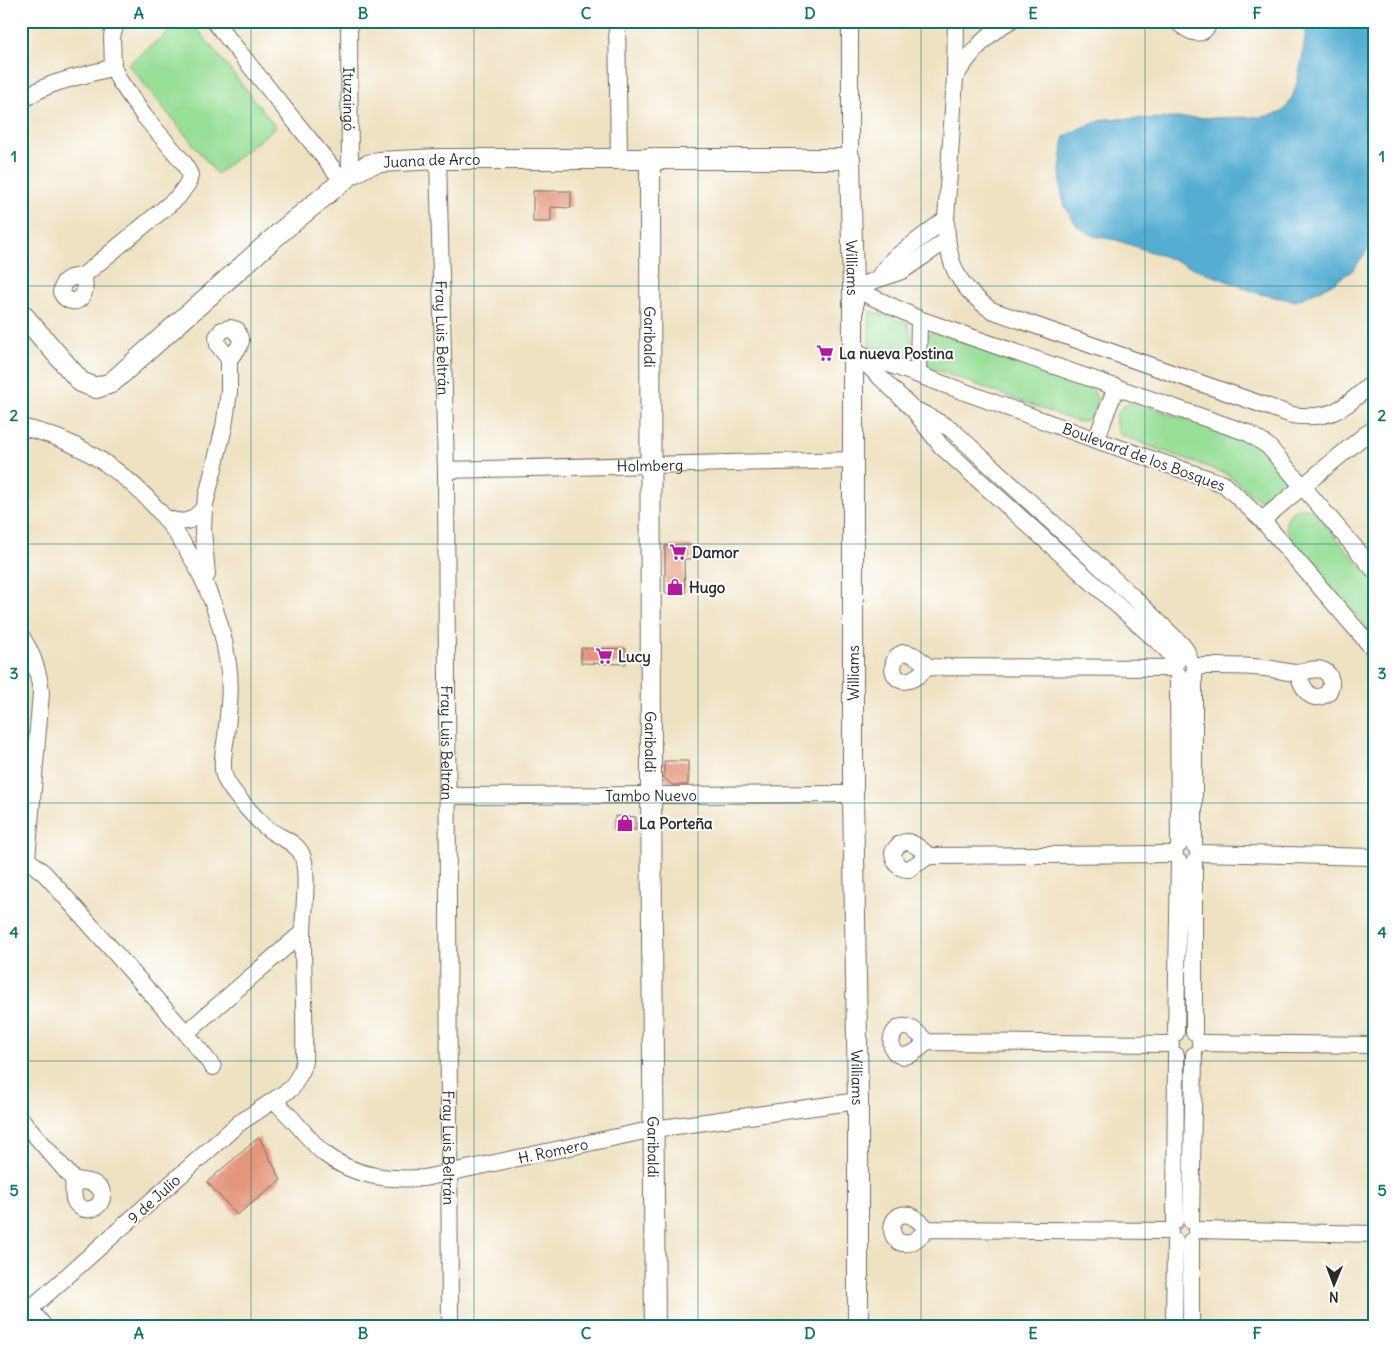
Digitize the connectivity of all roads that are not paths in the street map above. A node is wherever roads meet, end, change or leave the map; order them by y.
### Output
1 (117, 21) edge
2 (214, 21) edge
3 (349, 21) edge
4 (617, 21) edge
5 (850, 21) edge
6 (956, 21) edge
7 (1010, 21) edge
8 (1176, 21) edge
9 (1210, 21) edge
10 (113, 67) junction
11 (955, 77) junction
12 (22, 100) edge
13 (619, 158) junction
14 (650, 158) junction
15 (850, 158) junction
16 (438, 159) junction
17 (346, 178) junction
18 (946, 218) junction
19 (947, 240) junction
20 (84, 275) dead end
21 (877, 280) junction
22 (853, 288) junction
23 (21, 313) edge
24 (919, 318) junction
25 (853, 351) junction
26 (229, 359) dead end
27 (918, 374) junction
28 (1375, 381) edge
29 (1116, 387) junction
30 (21, 427) edge
31 (1372, 429) edge
32 (1096, 440) junction
33 (854, 460) junction
34 (650, 465) junction
35 (446, 470) junction
36 (1302, 486) junction
37 (204, 508) junction
38 (166, 518) junction
39 (1262, 520) junction
40 (1375, 571) edge
41 (210, 594) junction
42 (21, 636) edge
43 (1375, 652) edge
44 (928, 667) dead end
45 (1185, 667) junction
46 (1297, 673) dead end
47 (651, 794) junction
48 (853, 794) junction
49 (448, 796) junction
50 (1187, 853) junction
51 (929, 856) dead end
52 (1375, 857) edge
53 (24, 862) edge
54 (303, 932) junction
55 (186, 1033) junction
56 (927, 1042) dead end
57 (1196, 1043) junction
58 (1174, 1044) junction
59 (1375, 1045) edge
60 (213, 1067) dead end
61 (275, 1101) junction
62 (858, 1101) junction
63 (21, 1119) edge
64 (654, 1129) junction
65 (449, 1172) junction
66 (73, 1179) dead end
67 (928, 1229) dead end
68 (1183, 1231) junction
69 (1375, 1234) edge
70 (26, 1313) edge
71 (44, 1326) edge
72 (450, 1326) edge
73 (654, 1326) edge
74 (858, 1326) edge
75 (1174, 1326) edge
76 (1191, 1326) edge

1 - 10 street
2 - 17 street
3 - 17 street, Ituzaingó
4 - 13 street
5 - 15 street, Williams
6 - 11 street
7 - 11 street
8 - 9 street
10 - 12 street
10 - 20 street
11 - 18 street
13 - 14 street, Juana de Arco
13 - 16 street, Juana de Arco
14 - 15 street, Juana de Arco
14 - 34 street, Garibaldi
15 - 22 street, Williams
16 - 17 street, Juana de Arco
16 - 35 street, Fray Luis Beltrán
17 - 23 street, Juana de Arco
18 - 19 street
18 - 21 street
19 - 21 street
19 - 28 street
21 - 22 street
22 - 24 street
22 - 25 street, Williams
24 - 27 street
24 - 29 street
25 - 27 street, Boulevard de los Bosques
25 - 33 street, Williams
25 - 45 street
26 - 37 street
27 - 32 street, Boulevard de los Bosques
29 - 32 street
29 - 36 street
30 - 38 street
31 - 36 street
32 - 39 street, Boulevard de los Bosques
33 - 34 street, Holmberg
33 - 48 street, Williams
34 - 35 street, Holmberg
34 - 47 street, Garibaldi
35 - 49 street, Fray Luis Beltrán
36 - 39 street
36 - 40 street
37 - 38 street
37 - 41 street
38 - 41 street
39 - 43 street, Boulevard de los Bosques
41 - 54 street
42 - 53 street
44 - 45 street
45 - 46 street
45 - 50 street
47 - 48 street, Tambo Nuevo
47 - 49 street, Tambo Nuevo
47 - 64 street, Garibaldi
48 - 62 street, Williams
49 - 65 street, Fray Luis Beltrán
50 - 51 street
50 - 52 street
50 - 57 street
50 - 58 street
53 - 55 street
54 - 55 street
54 - 61 street, 9 de Julio
55 - 60 street
56 - 58 street
57 - 58 street
57 - 58 street
57 - 59 street
57 - 68 street
58 - 68 street
61 - 65 street, H. Romero
61 - 70 street, 9 de Julio
62 - 64 street, H. Romero
62 - 74 street, Williams
63 - 66 street
64 - 65 street, H. Romero
64 - 73 street, Garibaldi
65 - 72 street, Fray Luis Beltrán
67 - 68 street
68 - 69 street
68 - 75 street
68 - 76 street
70 - 71 street

